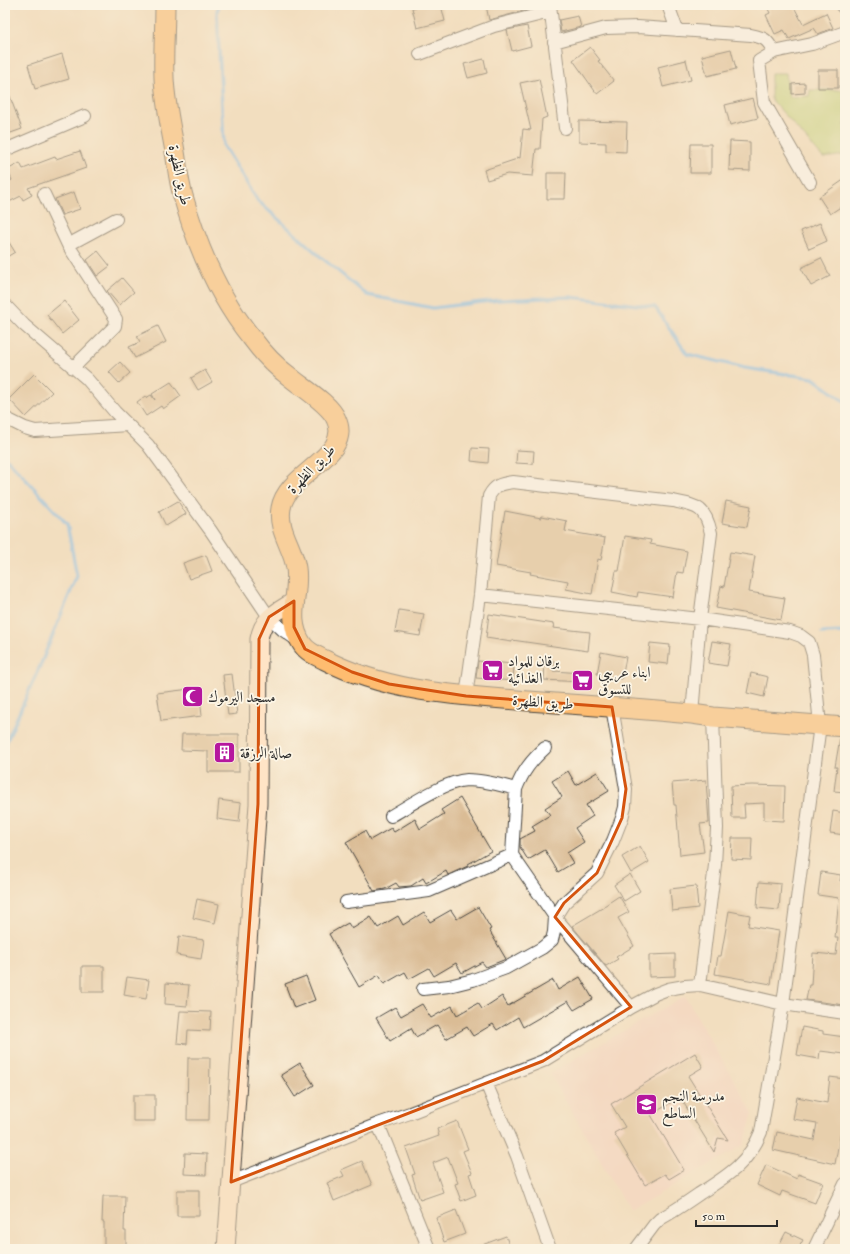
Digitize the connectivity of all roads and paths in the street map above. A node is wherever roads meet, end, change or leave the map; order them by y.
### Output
1 (165, 5) edge
2 (668, 5) edge
3 (841, 5) edge
4 (550, 8) edge
5 (845, 9) edge
6 (677, 30) junction
7 (845, 32) edge
8 (554, 42) junction
9 (774, 52) junction
10 (420, 54) dead end
11 (85, 116) dead end
12 (565, 128) dead end
13 (5, 150) edge
14 (810, 182) dead end
15 (44, 194) dead end
16 (116, 219) dead end
17 (68, 245) junction
18 (5, 305) edge
19 (73, 368) junction
20 (5, 418) edge
21 (128, 425) junction
22 (480, 595) junction
23 (294, 601) junction
24 (269, 617) junction
25 (700, 619) junction
26 (300, 642) junction
27 (466, 696) junction
28 (612, 707) junction
29 (692, 714) junction
30 (713, 717) junction
31 (820, 725) junction
32 (845, 727) edge
33 (545, 748) dead end
34 (516, 789) junction
35 (391, 816) dead end
36 (512, 855) junction
37 (346, 902) dead end
38 (555, 917) junction
39 (700, 985) junction
40 (423, 989) dead end
41 (783, 1004) junction
42 (631, 1008) junction
43 (845, 1013) edge
44 (486, 1083) junction
45 (378, 1124) junction
46 (231, 1182) junction
47 (845, 1184) edge
48 (226, 1249) edge
49 (429, 1249) edge
50 (550, 1249) edge
51 (636, 1249) edge
52 (814, 1249) edge

1 - 23 main road, طريق الظهرة
2 - 6 street
3 - 5 street
4 - 8 street
4 - 10 street
6 - 8 street
6 - 9 street
7 - 9 street
8 - 12 street
9 - 14 street
11 - 13 street
15 - 17 street
16 - 17 street
17 - 19 street
18 - 19 street
19 - 21 street
20 - 21 street
21 - 24 street
22 - 25 street
22 - 25 street
22 - 27 street
23 - 24 street
23 - 26 main road, طريق الظهرة
24 - 26 street
24 - 46 street
25 - 29 street
25 - 31 street
26 - 27 main road, طريق الظهرة
27 - 28 main road, طريق الظهرة
28 - 29 main road, طريق الظهرة
28 - 38 street
29 - 30 main road, طريق الظهرة
30 - 31 main road, طريق الظهرة
30 - 39 street
31 - 32 main road, طريق الظهرة
31 - 41 street
33 - 34 street
34 - 35 street
34 - 36 street
36 - 37 street
36 - 38 street
38 - 40 street
38 - 42 street
39 - 41 street
39 - 42 street
41 - 43 street
41 - 51 street
42 - 44 street
44 - 45 street
44 - 50 street
45 - 46 street
45 - 49 street
46 - 48 street
47 - 52 street

